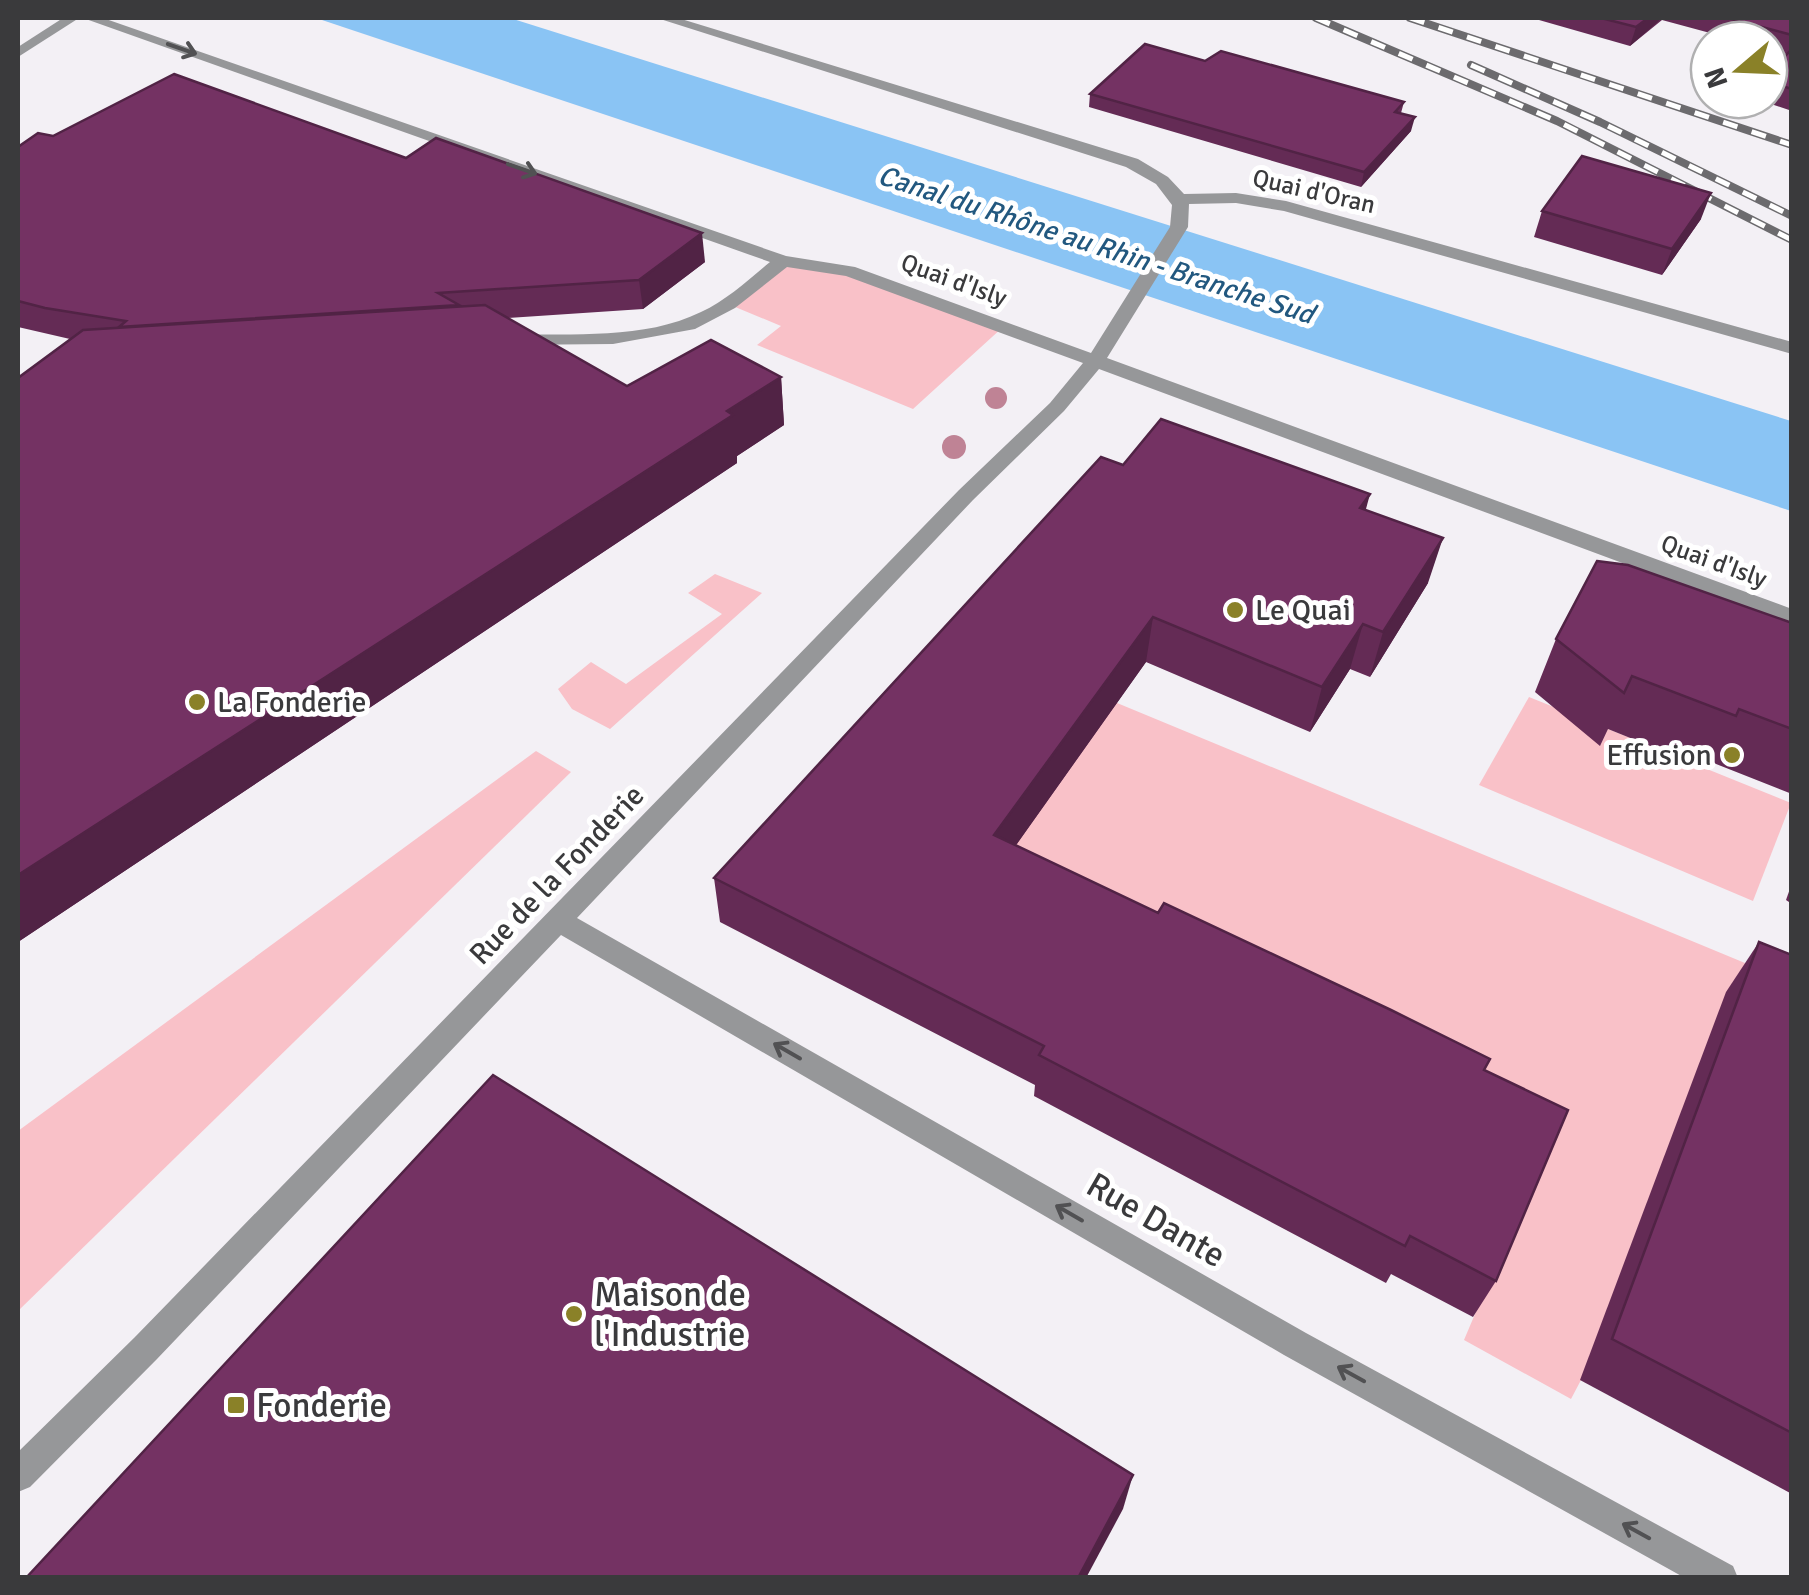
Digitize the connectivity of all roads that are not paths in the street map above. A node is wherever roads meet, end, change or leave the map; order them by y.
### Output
1 (72, 18) edge
2 (90, 18) edge
3 (664, 18) edge
4 (18, 54) edge
5 (1181, 204) junction
6 (783, 260) junction
7 (497, 342) edge
8 (1792, 348) edge
9 (1096, 360) junction
10 (1792, 618) edge
11 (558, 920) junction
12 (18, 1476) edge
13 (1722, 1578) edge

1 - 4 street
2 -> 6 street, Quai d'Isly
3 - 5 street
5 - 8 street, Quai d'Oran
5 - 9 street, Rue de la Fonderie
6 - 7 street
6 - 9 street, Quai d'Isly
9 - 10 street, Quai d'Isly
9 - 11 street, Rue de la Fonderie
11 - 12 street, Rue de la Fonderie
13 -> 11 street, Rue Dante

